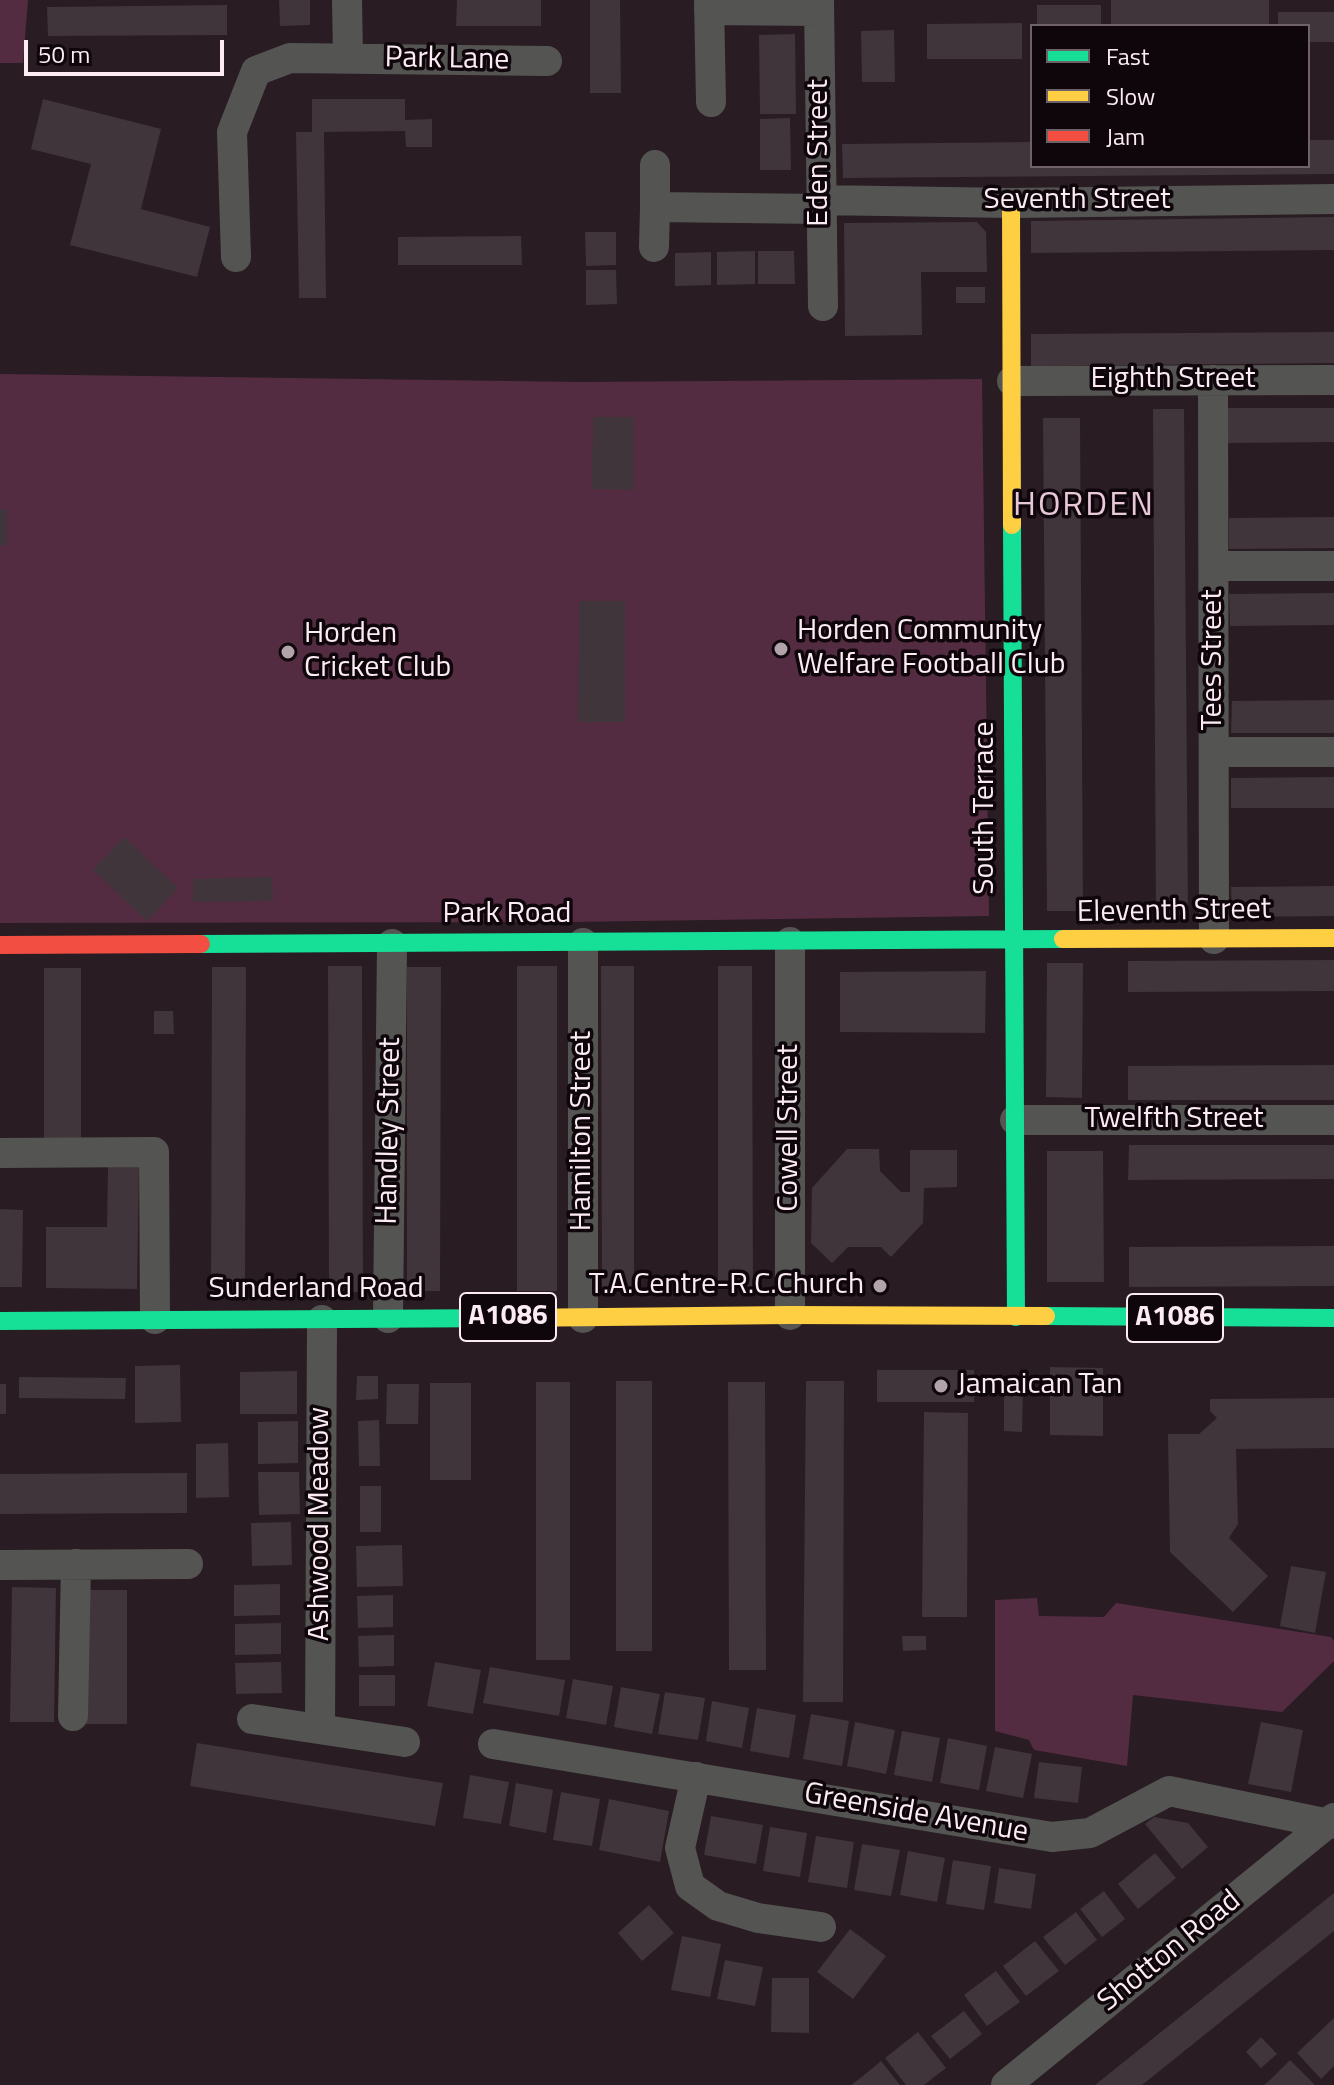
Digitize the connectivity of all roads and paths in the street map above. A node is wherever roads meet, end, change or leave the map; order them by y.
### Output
1 (347, 0) edge
2 (709, 5) edge
3 (819, 6) edge
4 (348, 57) junction
5 (547, 61) dead end
6 (711, 102) dead end
7 (655, 165) dead end
8 (1334, 199) edge
9 (1011, 203) junction
10 (820, 205) junction
11 (655, 207) junction
12 (654, 247) dead end
13 (236, 257) dead end
14 (823, 306) dead end
15 (1213, 380) junction
16 (1334, 380) edge
17 (1012, 381) junction
18 (1214, 566) junction
19 (1334, 566) edge
20 (1214, 752) junction
21 (1334, 752) edge
22 (1334, 938) edge
23 (1214, 939) junction
24 (1014, 941) junction
25 (790, 942) junction
26 (583, 943) junction
27 (392, 944) junction
28 (0, 945) edge
29 (1015, 1120) junction
30 (1334, 1120) edge
31 (0, 1153) edge
32 (790, 1315) junction
33 (1016, 1317) junction
34 (388, 1318) junction
35 (583, 1318) junction
36 (1334, 1318) edge
37 (155, 1319) junction
38 (322, 1320) junction
39 (0, 1321) edge
40 (76, 1564) junction
41 (188, 1564) dead end
42 (0, 1565) edge
43 (73, 1716) dead end
44 (252, 1719) dead end
45 (320, 1729) junction
46 (405, 1742) dead end
47 (493, 1744) dead end
48 (696, 1777) junction
49 (1331, 1821) edge
50 (821, 1927) dead end
51 (1006, 2085) edge

1 - 4 street, Park Lane
2 - 3 street
2 - 6 street
3 - 10 street, Eden Street
4 - 5 street, Park Lane
4 - 13 street, Park Lane
7 - 11 street
8 - 9 street, Seventh Street
9 - 10 street, Seventh Street
9 - 17 street, South Terrace
10 - 11 street, Seventh Street
10 - 14 street, Eden Street
11 - 12 street
15 - 16 street, Eighth Street
15 - 17 street, Eighth Street
15 - 18 street, Tees Street
17 - 24 street, South Terrace
18 - 19 street
18 - 20 street, Tees Street
20 - 21 street
20 - 23 street, Tees Street
22 - 23 street, Eleventh Street
23 - 24 street, Eleventh Street
24 - 25 street, Park Road
24 - 29 street, South Terrace
25 - 26 street, Park Road
25 - 32 street, Cowell Street
26 - 27 street, Park Road
26 - 35 street, Hamilton Street
27 - 28 street, Park Road
27 - 34 street, Handley Street
29 - 30 street, Twelfth Street
29 - 33 street, South Terrace
31 - 37 street
32 - 33 street, Sunderland Road / A1086
32 - 35 street, Sunderland Road / A1086
33 - 36 street, A1086
34 - 35 street, Sunderland Road / A1086
34 - 38 street, Sunderland Road / A1086
37 - 38 street, Sunderland Road / A1086
37 - 39 street, Sunderland Road / A1086
38 - 45 street, Ashwood Meadow
40 - 41 street
40 - 42 street
40 - 43 street
44 - 45 street
45 - 46 street
47 - 48 street, Greenside Avenue
48 - 49 street, Greenside Avenue
48 - 50 street
49 - 51 street, Shotton Road

